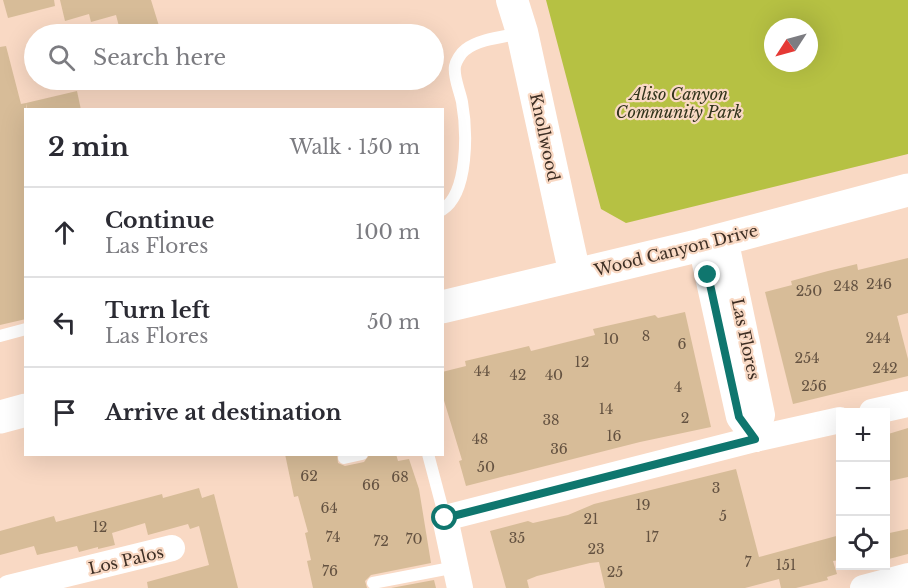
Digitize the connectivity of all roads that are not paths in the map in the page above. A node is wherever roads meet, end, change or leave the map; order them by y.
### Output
1 (512, 0) edge
2 (522, 32) junction
3 (908, 190) edge
4 (444, 209) edge
5 (713, 241) junction
6 (575, 275) junction
7 (444, 307) edge
8 (24, 330) edge
9 (0, 336) edge
10 (908, 404) edge
11 (890, 408) edge
12 (24, 411) edge
13 (0, 417) edge
14 (836, 421) edge
15 (755, 439) junction
16 (353, 456) edge
17 (429, 456) edge
18 (344, 458) dead end
19 (445, 518) junction
20 (172, 548) dead end
21 (908, 576) edge
22 (458, 578) edge
23 (62, 582) edge
24 (373, 583) dead end
25 (9, 588) edge
26 (863, 588) edge

1 - 2 street, Knollwood
2 - 4 lane
2 - 6 street, Knollwood
3 - 5 main road, Wood Canyon Drive
5 - 6 main road, Wood Canyon Drive
5 - 15 street, Las Flores
6 - 7 main road, Wood Canyon Drive
8 - 9 lane
10 - 11 street
12 - 13 main road
14 - 15 street
15 - 19 street
16 - 18 lane
17 - 19 lane
19 - 22 street
20 - 23 street, Los Palos
21 - 26 street
22 - 24 lane
23 - 25 street, Los Palos

